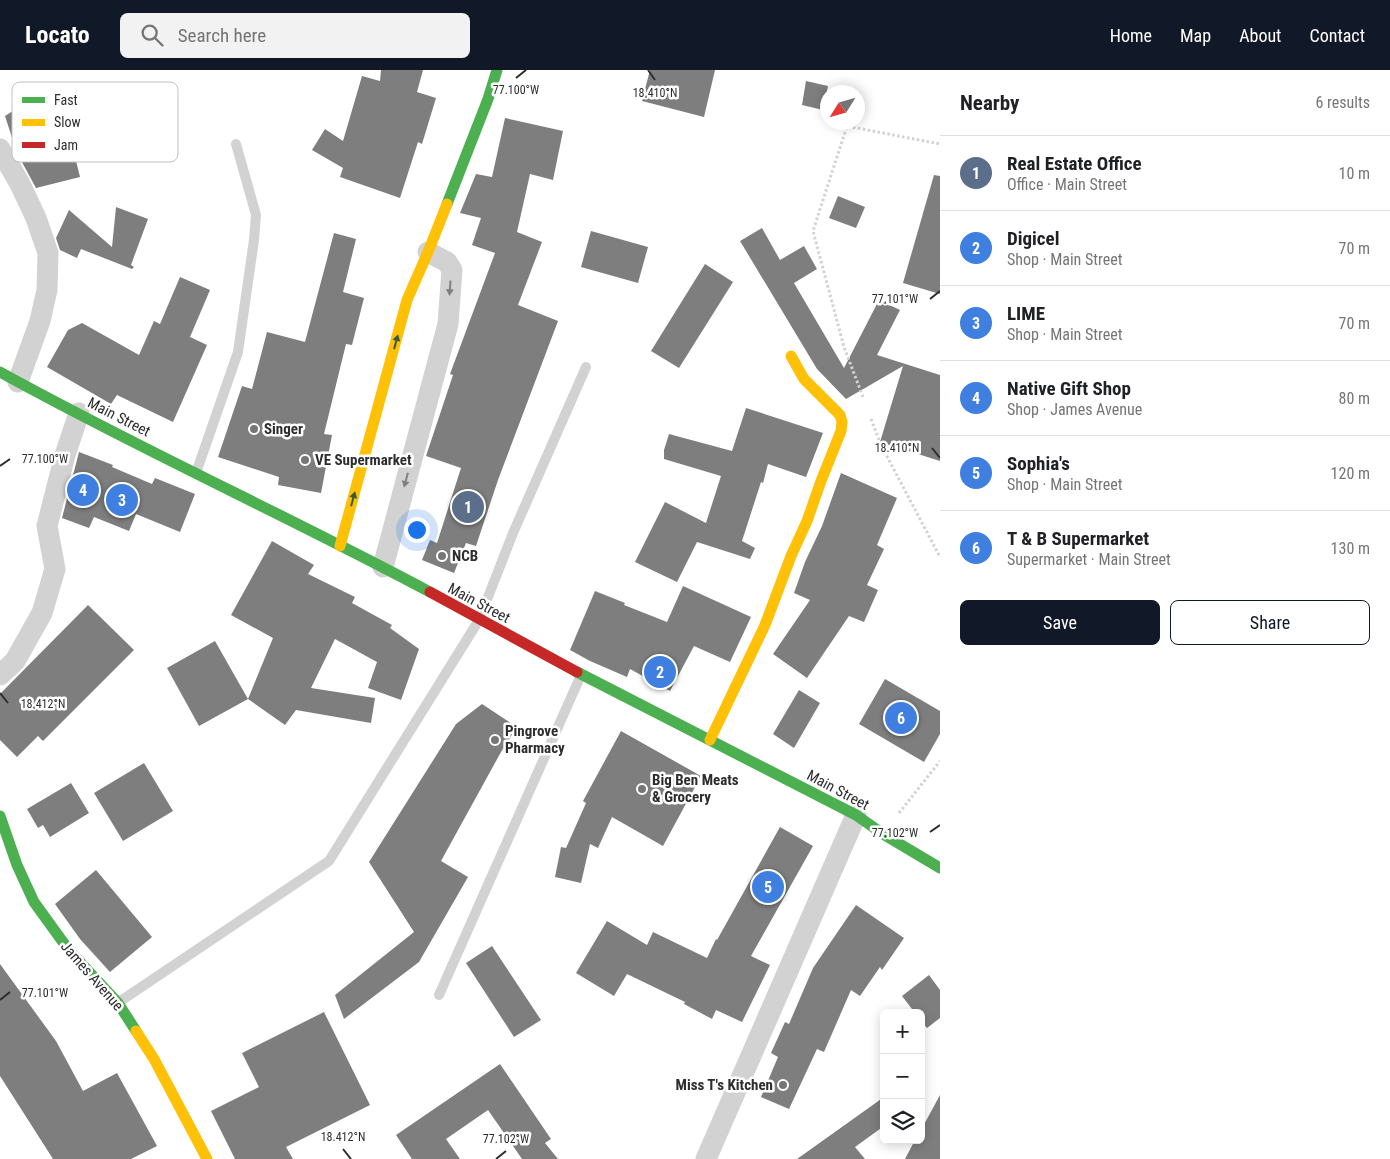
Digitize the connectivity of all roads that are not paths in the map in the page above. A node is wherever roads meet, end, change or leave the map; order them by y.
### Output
1 (497, 70) edge
2 (236, 144) dead end
3 (2, 160) edge
4 (428, 252) junction
5 (791, 356) dead end
6 (586, 367) dead end
7 (0, 372) edge
8 (18, 382) junction
9 (79, 413) junction
10 (196, 474) junction
11 (340, 546) junction
12 (383, 567) junction
13 (479, 620) junction
14 (581, 674) junction
15 (0, 675) edge
16 (710, 740) junction
17 (856, 815) junction
18 (0, 816) edge
19 (940, 868) edge
20 (439, 995) dead end
21 (118, 1003) junction
22 (208, 1159) edge
23 (706, 1159) edge

1 - 4 street
2 - 10 lane
3 - 8 street
11 -> 4 street
4 -> 12 street
5 - 16 street
6 - 13 lane
7 - 8 street, Main Street
8 - 9 street, Main Street
9 - 10 street, Main Street
9 - 15 street
10 - 11 street, Main Street
11 - 12 street, Main Street
12 - 13 street, Main Street
13 - 14 street, Main Street
13 - 21 lane
14 - 16 street, Main Street
14 - 20 lane
16 - 17 street, Main Street
17 - 19 street, Main Street
17 - 23 street
18 - 21 street, James Avenue
21 - 22 street, James Avenue

